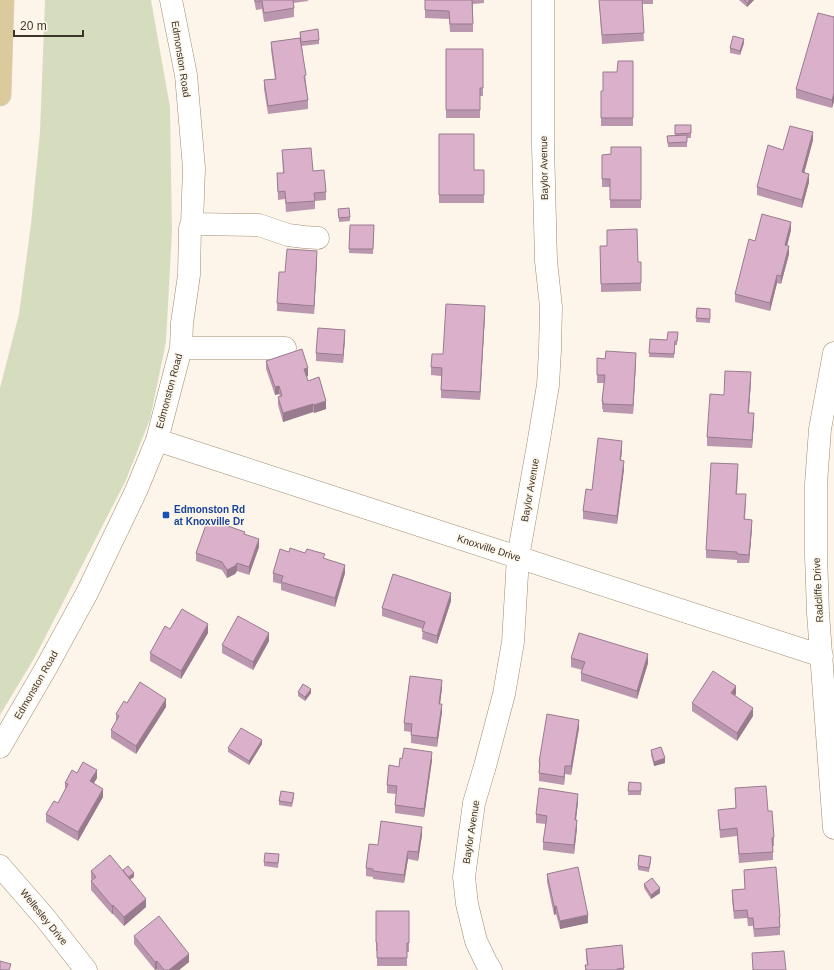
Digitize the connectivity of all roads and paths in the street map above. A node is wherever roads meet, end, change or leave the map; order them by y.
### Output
1 (3, 0) edge
2 (171, 0) edge
3 (543, 0) edge
4 (0, 95) edge
5 (192, 224) junction
6 (318, 238) dead end
7 (181, 348) junction
8 (285, 348) dead end
9 (834, 352) edge
10 (157, 440) junction
11 (518, 557) junction
12 (822, 656) junction
13 (0, 747) edge
14 (834, 828) edge
15 (0, 866) edge
16 (86, 970) edge
17 (491, 970) edge

1 - 4 main road
2 - 5 street, Edmonston Road
3 - 11 street, Baylor Avenue
5 - 6 street
5 - 7 street, Edmonston Road
7 - 8 street
7 - 10 street, Edmonston Road
9 - 12 street, Radcliffe Drive
10 - 11 street, Knoxville Drive
10 - 13 street, Edmonston Road
11 - 12 street, Knoxville Drive
11 - 17 street, Baylor Avenue
12 - 14 street, Radcliffe Drive
15 - 16 street, Wellesley Drive

